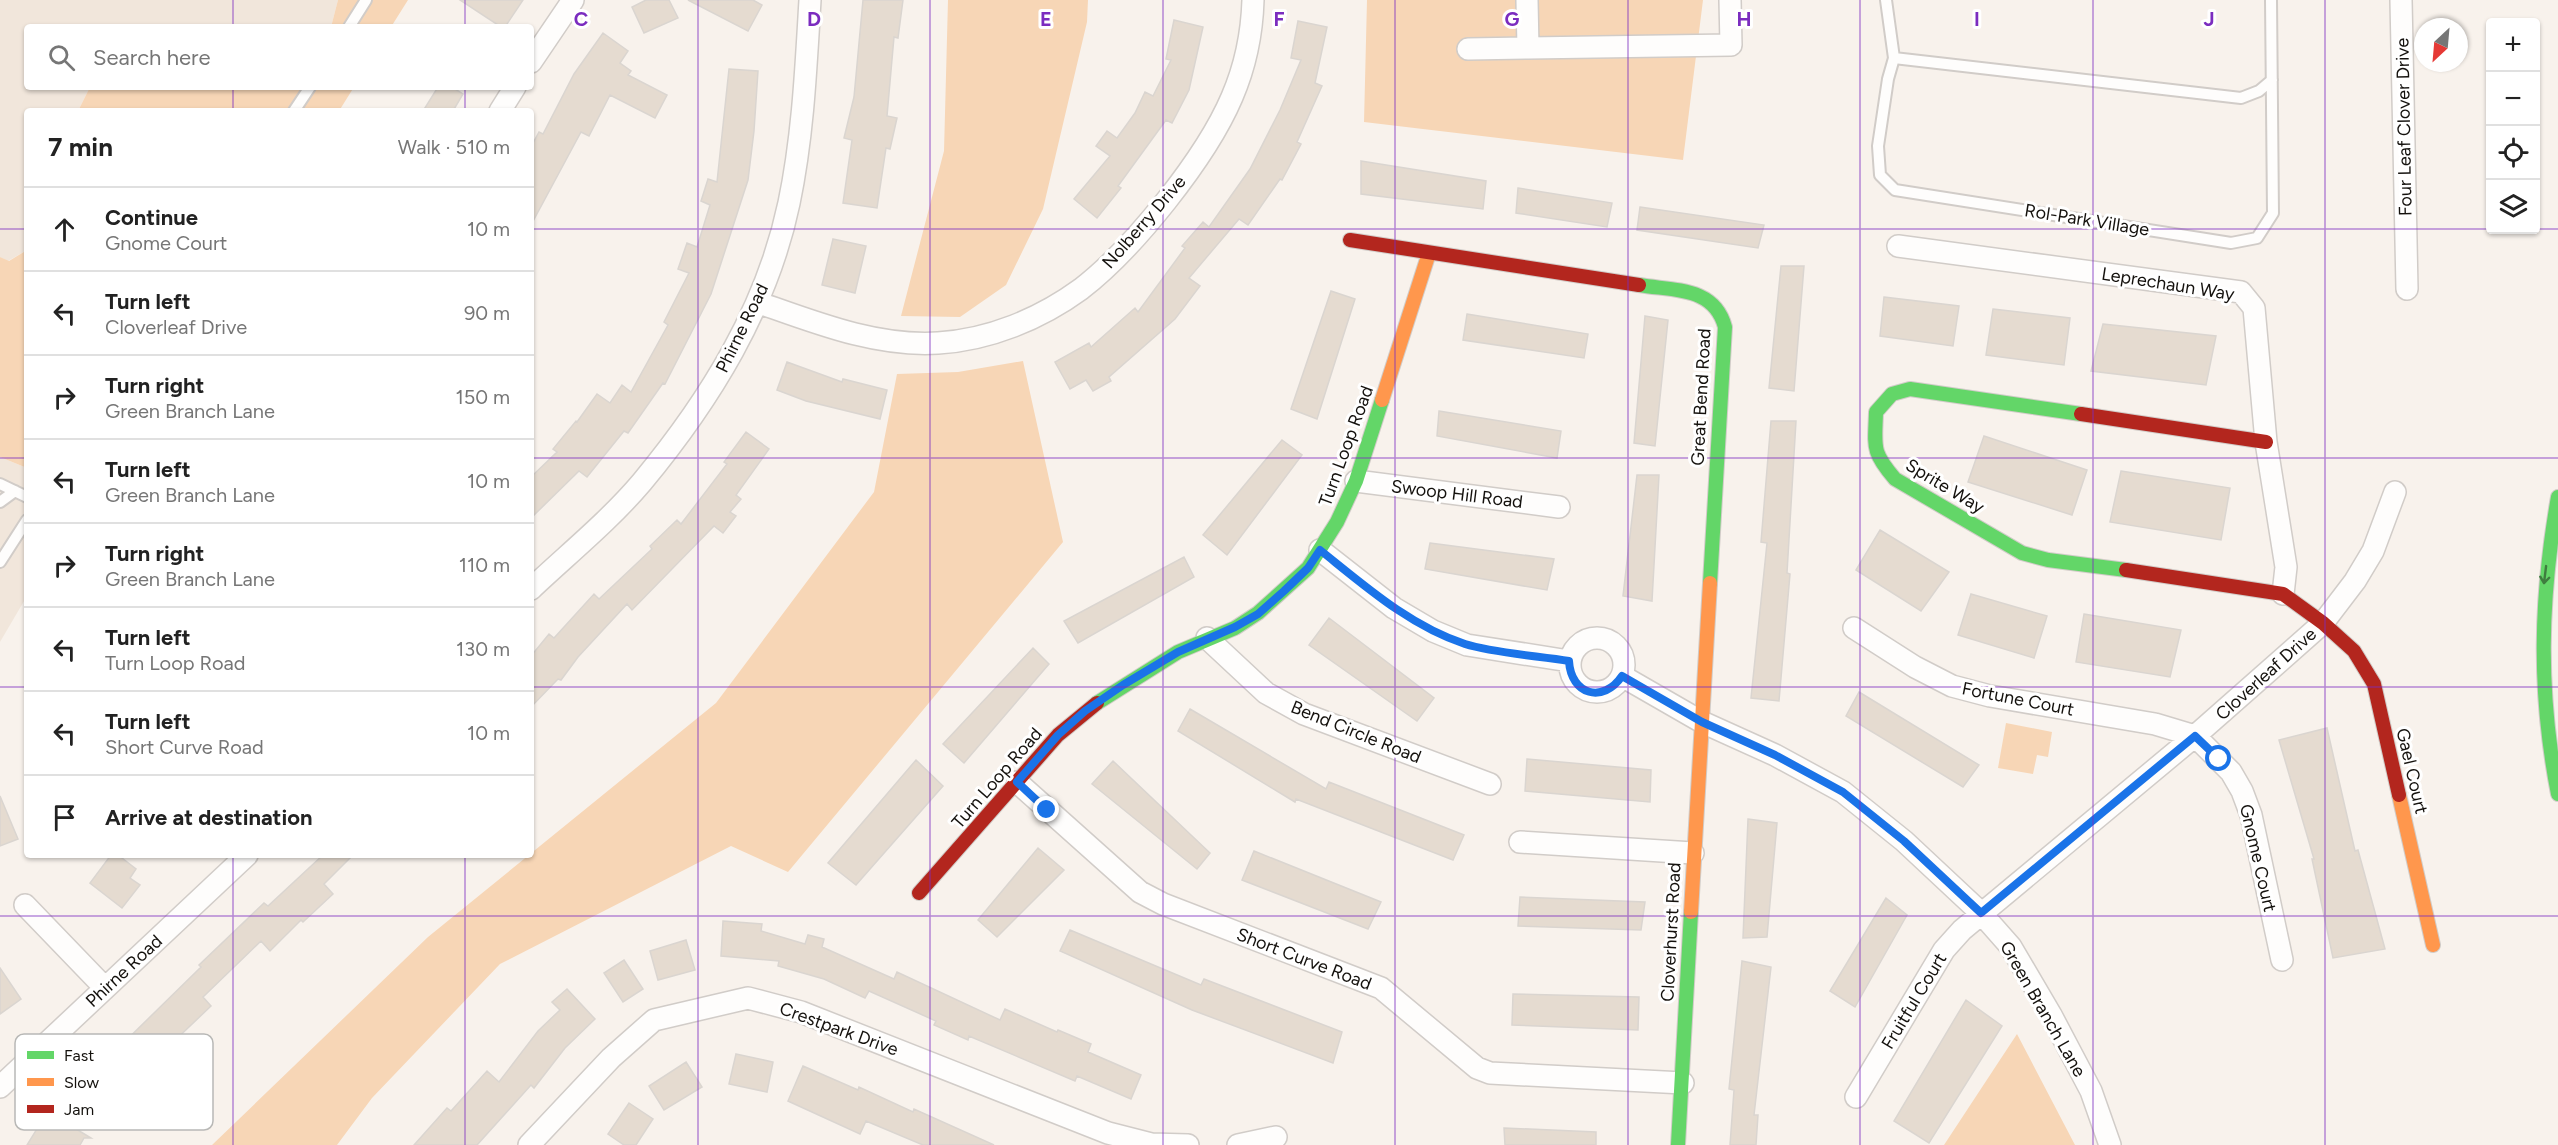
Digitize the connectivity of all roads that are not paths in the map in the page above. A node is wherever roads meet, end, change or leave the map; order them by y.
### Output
1 (366, 0) edge
2 (573, 0) edge
3 (810, 0) edge
4 (1253, 0) edge
5 (1527, 0) edge
6 (1730, 0) edge
7 (1886, 0) edge
8 (2271, 0) edge
9 (2401, 0) edge
10 (351, 24) edge
11 (1528, 48) junction
12 (1468, 49) dead end
13 (534, 58) edge
14 (1894, 58) junction
15 (2272, 80) junction
16 (308, 90) edge
17 (513, 90) edge
18 (296, 108) edge
19 (502, 108) edge
20 (1350, 240) dead end
21 (1898, 246) dead end
22 (1429, 253) junction
23 (2407, 290) dead end
24 (757, 302) junction
25 (2266, 442) junction
26 (1356, 481) junction
27 (0, 484) edge
28 (15, 491) junction
29 (2396, 492) dead end
30 (24, 496) edge
31 (2558, 497) edge
32 (0, 502) edge
33 (1559, 507) dead end
34 (24, 525) edge
35 (1320, 550) junction
36 (0, 562) edge
37 (534, 586) edge
38 (2283, 594) junction
39 (2323, 623) junction
40 (1854, 628) dead end
41 (1207, 638) junction
42 (1569, 661) junction
43 (1622, 676) junction
44 (1702, 722) junction
45 (2195, 736) junction
46 (1017, 782) junction
47 (1490, 784) dead end
48 (2558, 794) edge
49 (1520, 842) dead end
50 (1693, 853) junction
51 (244, 858) edge
52 (919, 893) dead end
53 (25, 905) dead end
54 (1981, 913) junction
55 (2433, 945) dead end
56 (2282, 960) dead end
57 (105, 988) junction
58 (56, 1034) edge
59 (15, 1073) edge
60 (1683, 1083) junction
61 (0, 1087) edge
62 (1856, 1097) dead end
63 (1276, 1137) dead end
64 (530, 1145) edge
65 (1188, 1145) edge
66 (1238, 1145) edge
67 (1678, 1145) edge
68 (2110, 1145) edge

1 - 10 lane
2 - 13 street
3 - 24 street, Phirne Road
4 - 24 street, Nolberry Drive
5 - 11 street
6 - 11 street
7 - 14 lane, Rol-Park Village
8 - 15 lane, Rol-Park Village
9 - 23 street, Four Leaf Clover Drive
11 - 12 street
14 - 15 lane
14 - 15 lane, Rol-Park Village
16 - 18 lane
17 - 19 street
20 - 22 main road, Great Bend Road
21 - 25 street, Leprechaun Way
22 - 26 main road, Turn Loop Road
22 - 44 main road, Great Bend Road
24 - 37 street, Phirne Road
25 - 38 street, Leprechaun Way
25 - 38 main road, Sprite Way
26 - 33 street, Swoop Hill Road
26 - 35 main road, Turn Loop Road
27 - 28 lane
28 - 30 lane
28 - 32 lane
29 - 39 street, Cloverleaf Drive
31 -> 48 main road
34 - 36 lane
35 - 41 main road, Turn Loop Road
35 - 42 street
38 - 39 main road, Sprite Way
39 - 45 street, Cloverleaf Drive
39 - 55 main road, Gael Court
40 - 45 street, Fortune Court
41 - 46 main road, Turn Loop Road
41 - 47 street, Bend Circle Road
42 - 43 street
42 - 43 street
43 - 44 street, Green Branch Lane
44 - 50 main road, Cloverhurst Road
44 - 54 street, Green Branch Lane
45 - 54 street, Cloverleaf Drive
45 - 56 street, Gnome Court
46 - 52 main road, Turn Loop Road
46 - 60 street, Short Curve Road
49 - 50 street
50 - 60 main road, Cloverhurst Road
51 - 57 street, Phirne Road
53 - 57 street
54 - 62 street, Fruitful Court
54 - 68 street, Green Branch Lane
57 - 58 street, Phirne Road
59 - 61 street, Phirne Road
60 - 67 main road, Cloverhurst Road
63 - 66 street
64 - 65 street, Crestpark Drive

